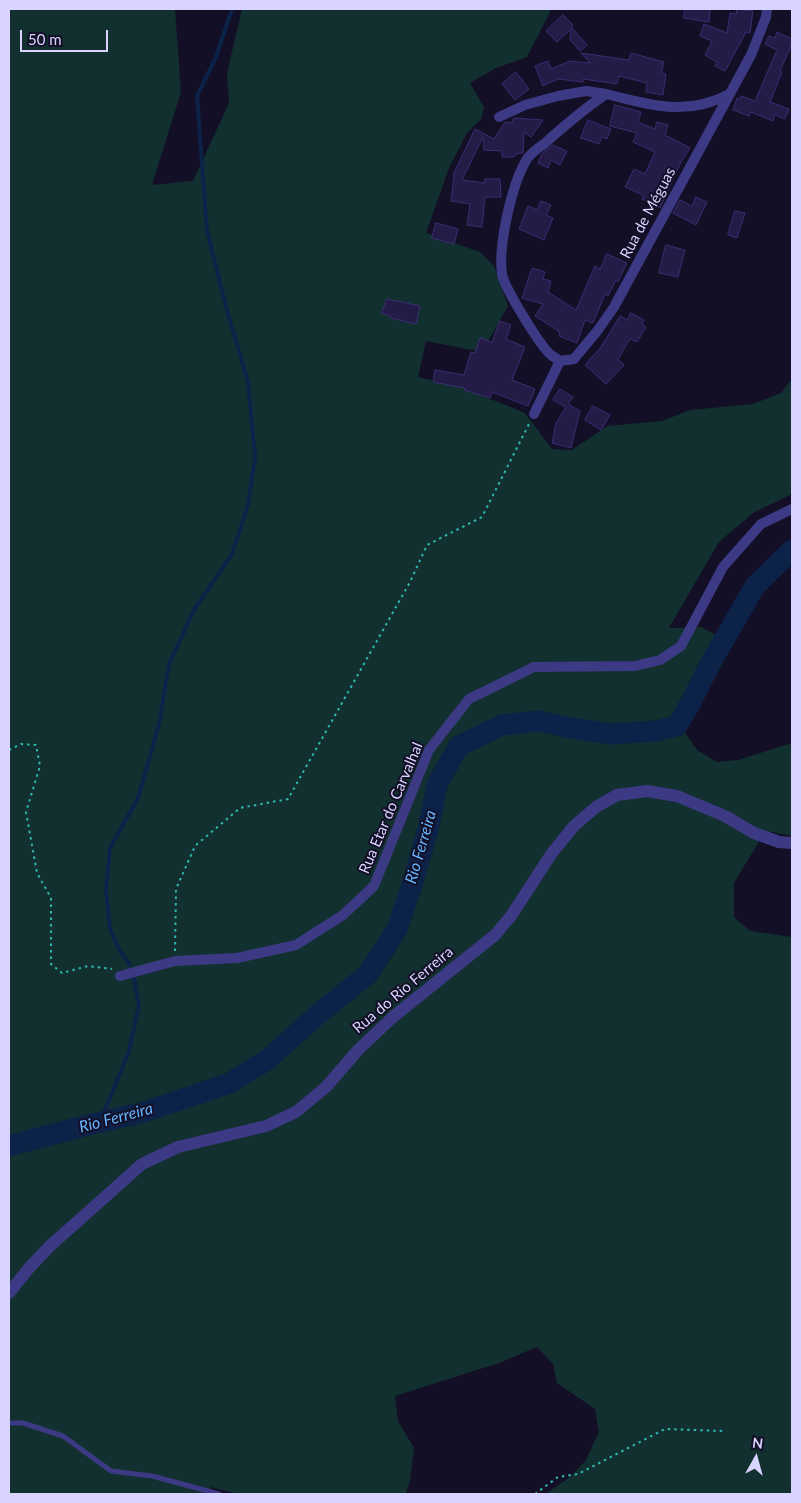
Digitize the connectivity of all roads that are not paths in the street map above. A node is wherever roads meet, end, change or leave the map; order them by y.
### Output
1 (767, 9) edge
2 (606, 94) junction
3 (730, 94) junction
4 (499, 117) dead end
5 (560, 361) junction
6 (534, 414) road end
7 (792, 508) edge
8 (792, 843) edge
9 (120, 976) road end
10 (9, 1293) edge
11 (9, 1422) edge
12 (219, 1494) edge

1 - 3 street, Rua de Méguas
2 - 3 street
2 - 4 street
2 - 5 street
3 - 5 street, Rua de Méguas
5 - 6 street
7 - 9 street, Rua Etar do Carvalhal
8 - 10 street, Rua do Rio Ferreira
11 - 12 lane

